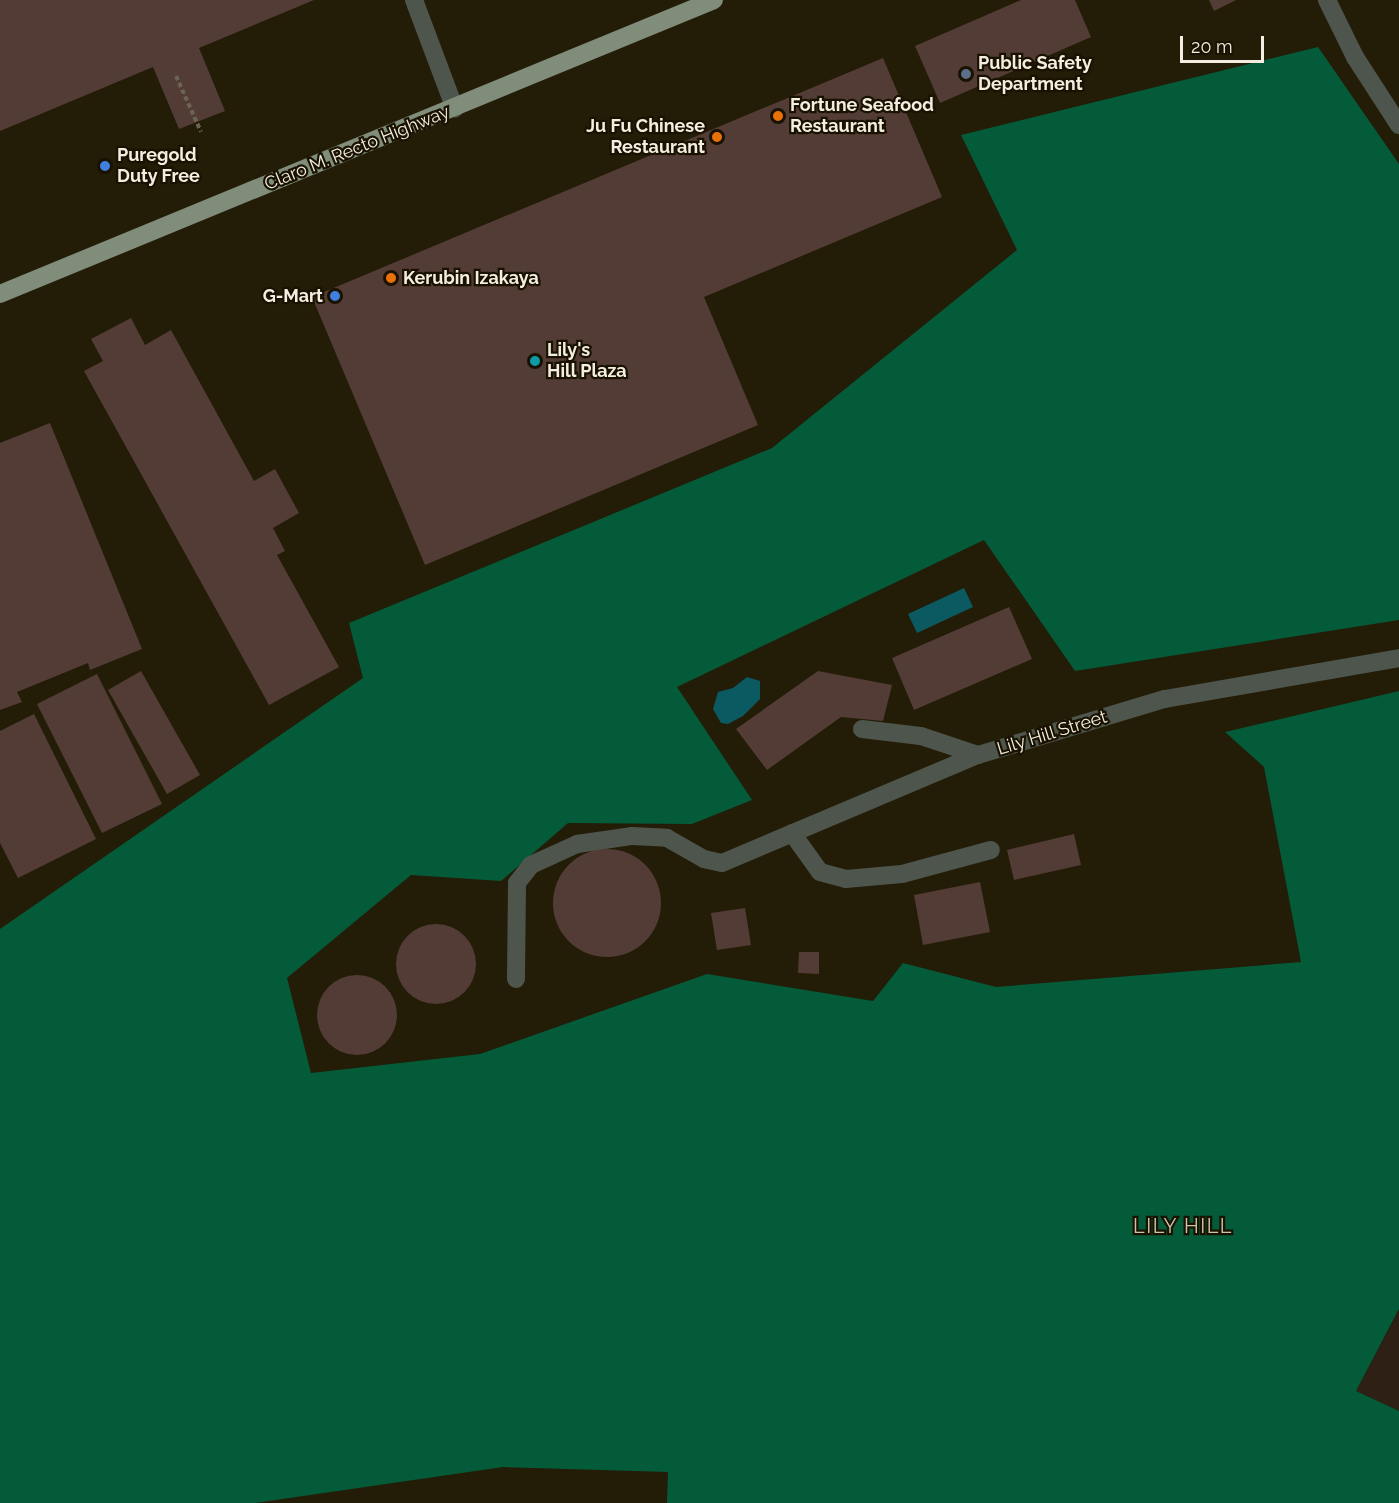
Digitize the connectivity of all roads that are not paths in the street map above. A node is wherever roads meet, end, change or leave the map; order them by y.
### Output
1 (414, 0) edge
2 (714, 0) edge
3 (1327, 0) edge
4 (455, 109) junction
5 (1399, 124) edge
6 (0, 294) edge
7 (1399, 658) edge
8 (862, 729) dead end
9 (978, 755) junction
10 (792, 833) junction
11 (991, 850) dead end
12 (516, 979) dead end

1 - 4 street
2 - 4 main road, Claro M. Recto Highway
3 - 5 street
4 - 6 main road, Claro M. Recto Highway
7 - 9 street, Lily Hill Street
8 - 9 street
9 - 10 street, Lily Hill Street
10 - 11 street
10 - 12 street, Lily Hill Street

